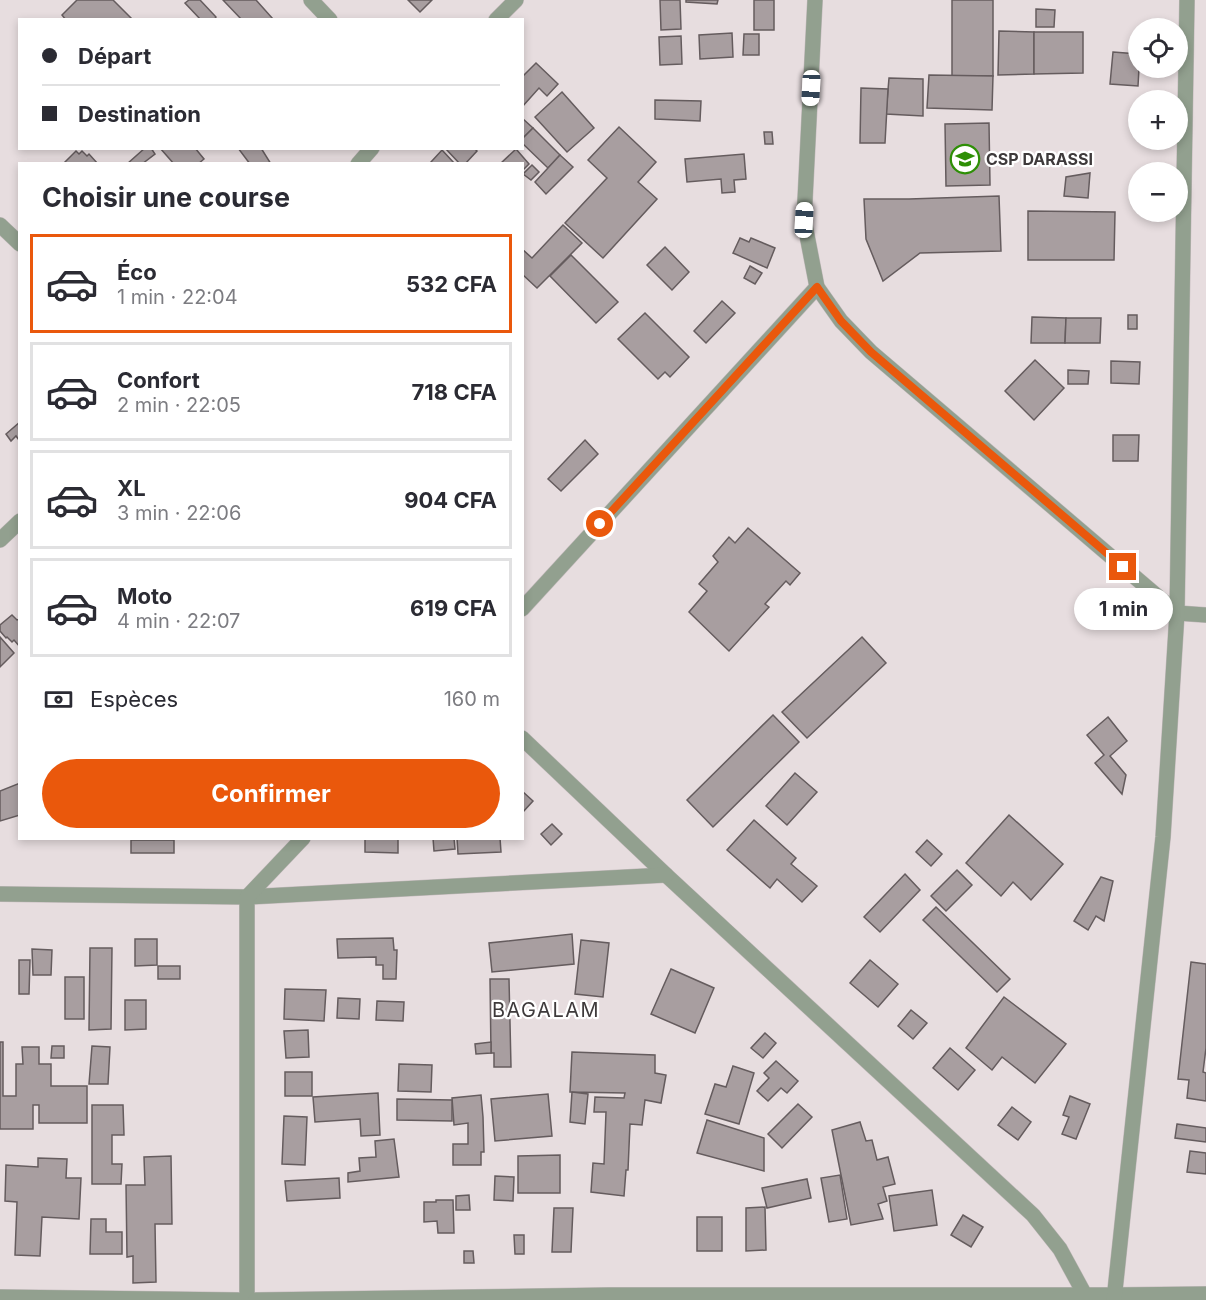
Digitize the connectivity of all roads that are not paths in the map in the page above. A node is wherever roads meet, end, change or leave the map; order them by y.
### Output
1 (311, 0) edge
2 (516, 0) edge
3 (815, 0) edge
4 (1187, 0) edge
5 (328, 18) edge
6 (498, 18) edge
7 (370, 150) edge
8 (360, 162) edge
9 (0, 225) edge
10 (18, 242) edge
11 (817, 287) junction
12 (18, 523) edge
13 (0, 540) edge
14 (524, 607) edge
15 (1178, 613) junction
16 (1206, 615) edge
17 (524, 740) edge
18 (301, 840) edge
19 (666, 875) junction
20 (0, 894) edge
21 (247, 897) junction
22 (1206, 1294) edge
23 (1085, 1295) junction
24 (0, 1297) edge
25 (1114, 1298) edge
26 (238, 1300) edge
27 (247, 1300) edge
28 (255, 1300) edge

1 - 5 street
2 - 6 street
3 - 11 street
4 - 15 street
7 - 8 street
9 - 10 street
11 - 14 street
11 - 15 street
12 - 13 street
15 - 16 street
15 - 25 street
17 - 19 street
18 - 21 street
19 - 21 street
19 - 23 street
20 - 21 street
21 - 27 street
22 - 25 street
23 - 25 street
23 - 28 street
24 - 26 street

